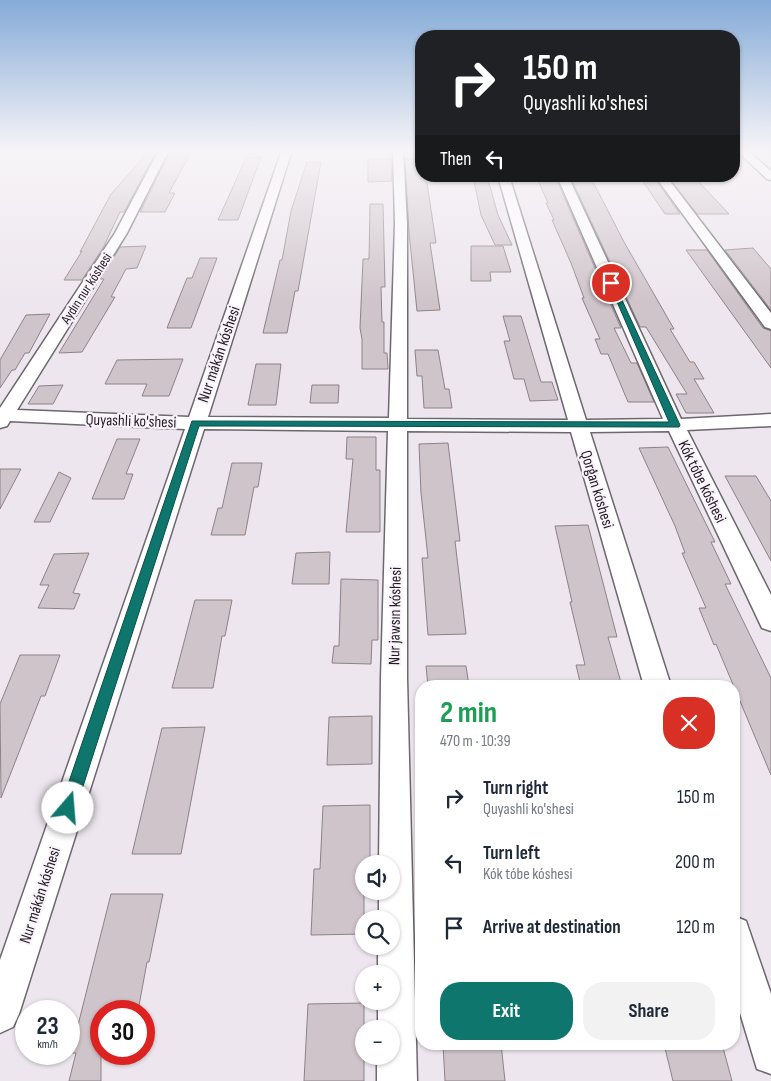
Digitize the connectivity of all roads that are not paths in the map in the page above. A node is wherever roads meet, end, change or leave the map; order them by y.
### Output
1 (138, 200) edge
2 (270, 200) edge
3 (400, 200) edge
4 (510, 200) edge
5 (573, 200) edge
6 (678, 200) edge
7 (771, 324) edge
8 (2, 418) edge
9 (771, 420) edge
10 (195, 423) junction
11 (397, 424) junction
12 (676, 425) junction
13 (578, 426) junction
14 (771, 620) edge
15 (656, 680) edge
16 (740, 953) edge
17 (0, 1014) edge
18 (771, 1055) edge
19 (397, 1081) edge

1 - 8 street, Aydın nur kóshesi
2 - 10 street, Nur mákán kóshesi
3 - 11 street, Nur jawsın kóshesi
4 - 13 street, Qorǵan kóshesi
5 - 12 street, Kók tóbe kóshesi
6 - 7 street
8 - 10 street, Quyashli ko'shesi
9 - 12 street, Quyashli ko'shesi
10 - 11 street, Quyashli ko'shesi
10 - 17 street, Nur mákán kóshesi
11 - 13 street, Quyashli ko'shesi
11 - 19 street, Nur jawsın kóshesi
12 - 13 street, Quyashli ko'shesi
12 - 14 street, Kók tóbe kóshesi
13 - 15 street, Qorǵan kóshesi
16 - 18 street

